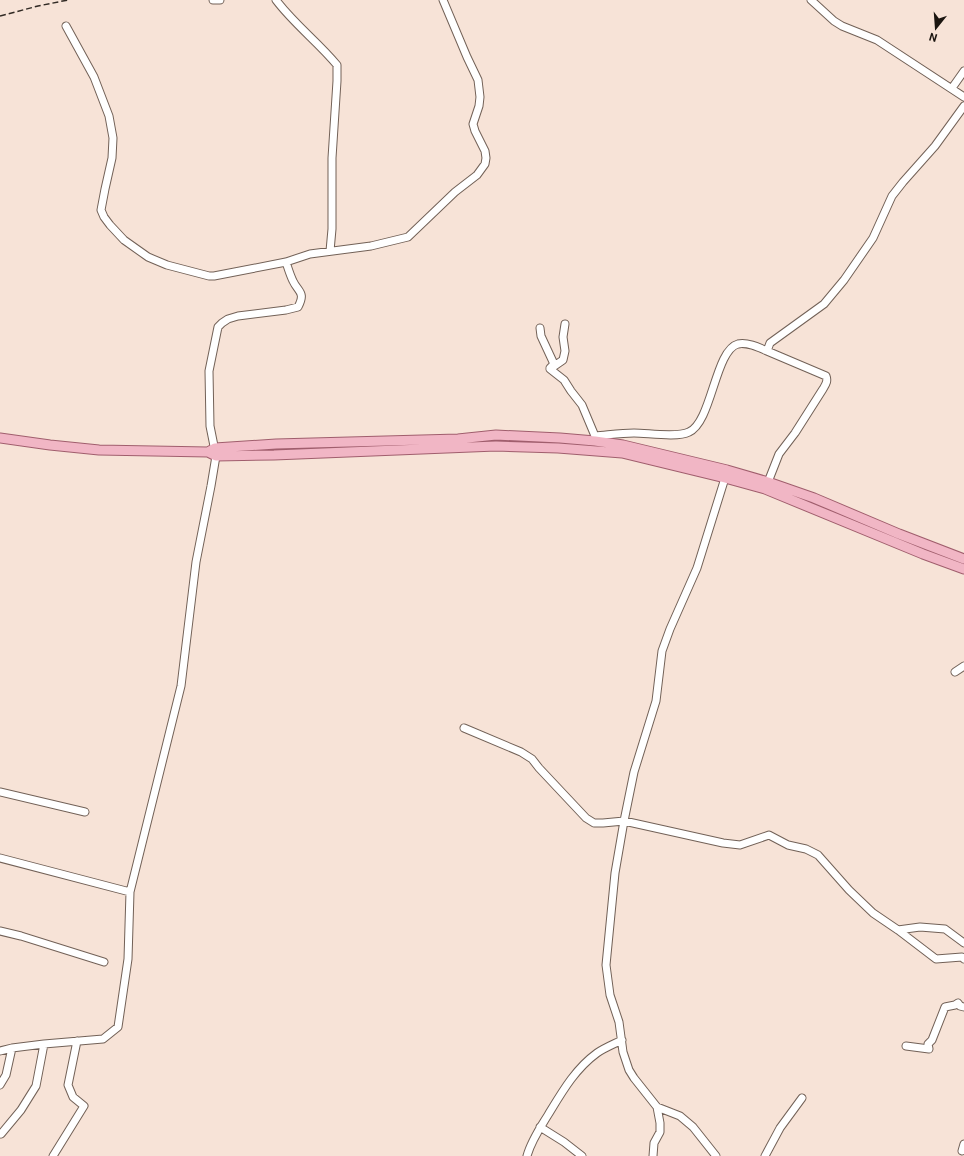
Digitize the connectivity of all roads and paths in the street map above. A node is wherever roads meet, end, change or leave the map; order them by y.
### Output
1 (213, 0) edge
2 (220, 0) edge
3 (276, 0) edge
4 (443, 0) edge
5 (811, 0) edge
6 (66, 26) dead end
7 (964, 71) edge
8 (952, 88) junction
9 (964, 97) edge
10 (964, 106) edge
11 (330, 251) junction
12 (286, 262) junction
13 (565, 324) dead end
14 (540, 328) dead end
15 (767, 350) junction
16 (550, 369) junction
17 (0, 438) edge
18 (595, 439) junction
19 (213, 452) junction
20 (725, 478) junction
21 (768, 482) junction
22 (964, 559) edge
23 (964, 569) edge
24 (964, 666) edge
25 (955, 672) dead end
26 (464, 728) dead end
27 (0, 792) edge
28 (85, 812) dead end
29 (624, 821) junction
30 (0, 858) edge
31 (130, 892) junction
32 (898, 930) junction
33 (0, 931) edge
34 (964, 944) edge
35 (963, 958) edge
36 (104, 962) dead end
37 (964, 1007) edge
38 (622, 1040) junction
39 (77, 1041) junction
40 (44, 1044) junction
41 (906, 1046) dead end
42 (12, 1048) junction
43 (0, 1051) edge
44 (0, 1085) edge
45 (802, 1098) dead end
46 (657, 1107) junction
47 (540, 1127) junction
48 (1, 1134) dead end
49 (53, 1156) edge
50 (528, 1156) edge
51 (582, 1156) edge
52 (653, 1156) edge
53 (716, 1156) edge
54 (765, 1156) edge

1 - 2 street
3 - 11 street
4 - 11 street
5 - 8 street
6 - 12 street
7 - 8 street
8 - 9 street
10 - 15 street
11 - 12 street
12 - 19 street
13 - 16 street
14 - 16 street
15 - 18 street
15 - 21 street
16 - 18 street
17 - 19 main road
18 - 19 main road
18 - 21 main road
19 - 20 main road
19 - 31 street
20 - 23 main road
20 - 29 street
21 - 22 main road
24 - 25 street
26 - 29 street
27 - 28 street
29 - 32 street
29 - 38 street
30 - 31 street
31 - 39 street
32 - 34 street
32 - 35 street
33 - 36 street
34 - 35 street
37 - 41 street
38 - 46 street
38 - 47 street
39 - 40 street
39 - 49 street
40 - 42 street
40 - 48 street
42 - 43 street
42 - 44 street
45 - 54 street
46 - 52 street
46 - 53 street
47 - 50 street
47 - 51 street

